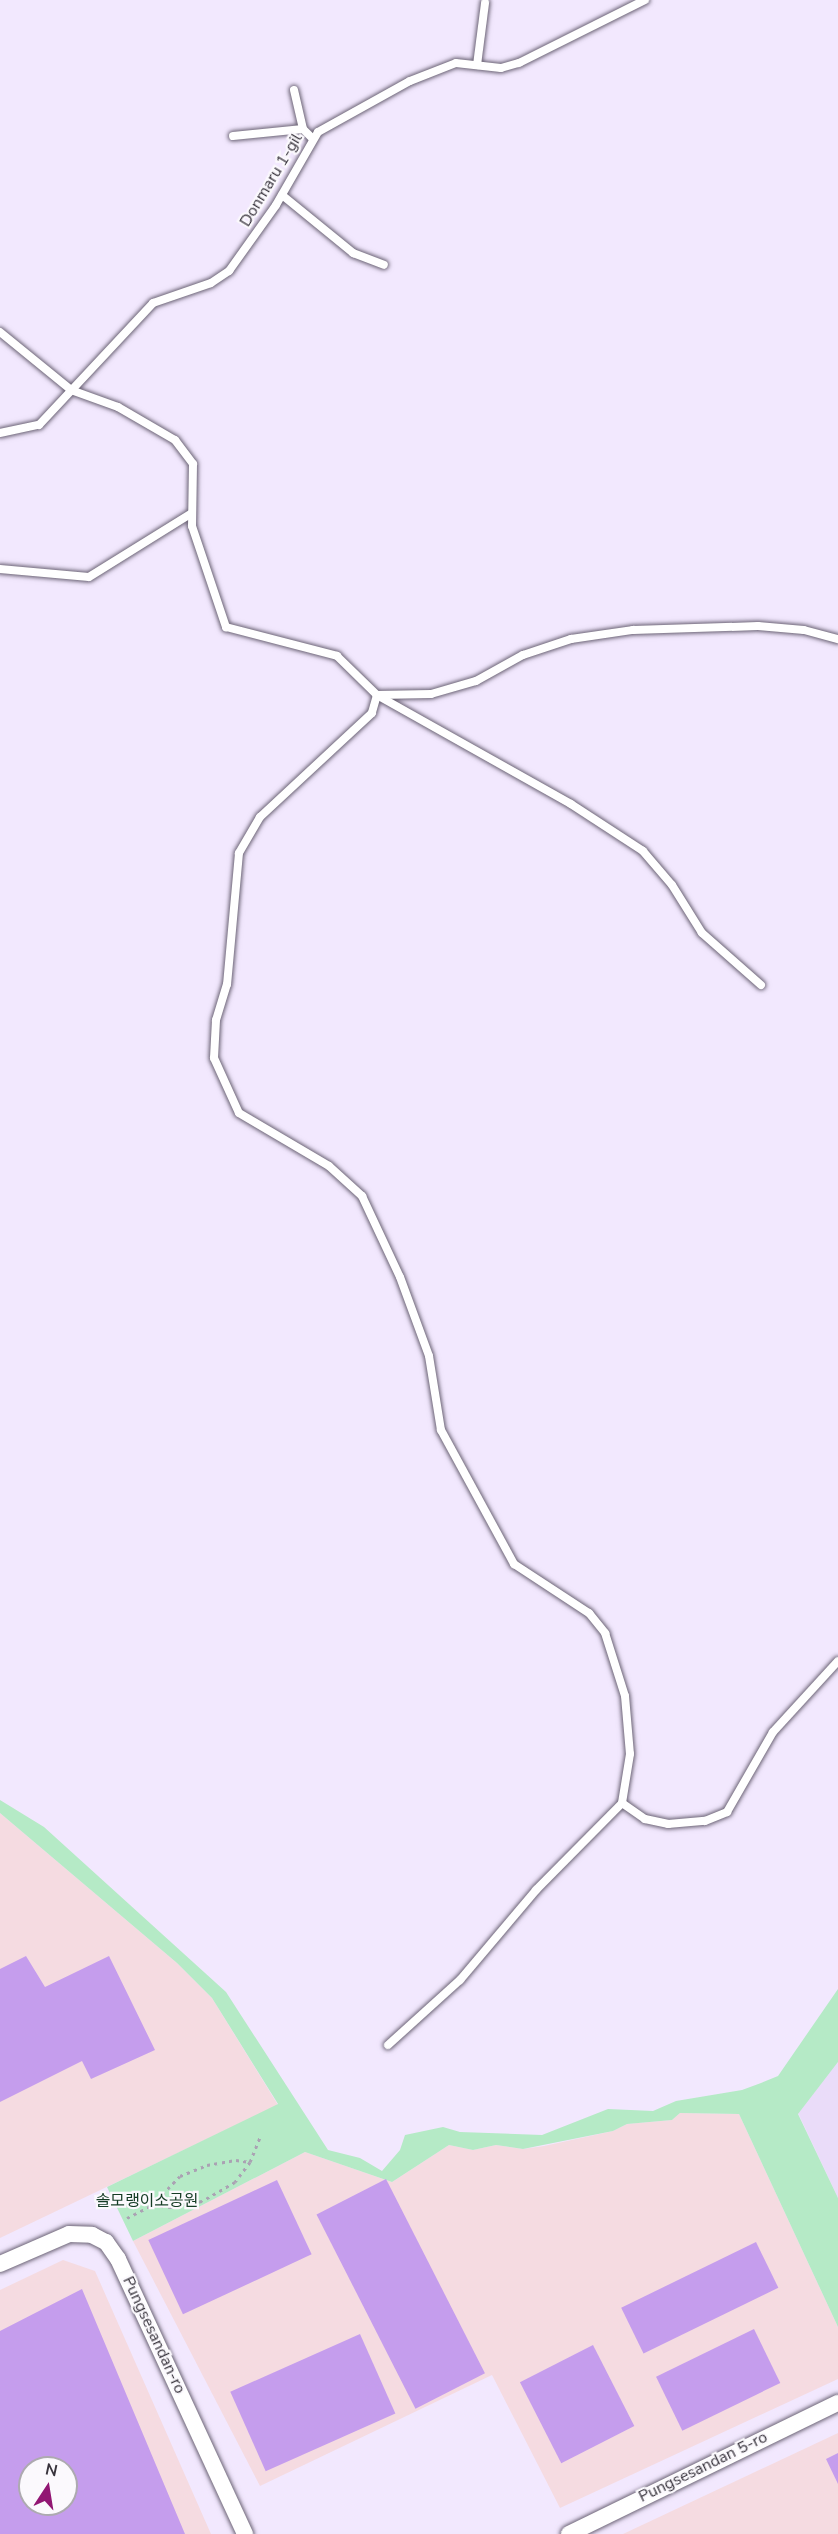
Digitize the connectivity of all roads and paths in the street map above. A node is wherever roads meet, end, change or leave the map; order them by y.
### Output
1 (645, 0) edge
2 (485, 3) dead end
3 (477, 65) junction
4 (294, 90) dead end
5 (303, 129) junction
6 (233, 136) dead end
7 (313, 138) junction
8 (282, 195) junction
9 (384, 266) dead end
10 (0, 332) edge
11 (71, 390) junction
12 (0, 433) edge
13 (192, 513) junction
14 (0, 569) edge
15 (838, 639) edge
16 (377, 695) junction
17 (761, 985) dead end
18 (838, 1661) edge
19 (622, 1803) junction
20 (388, 2045) dead end
21 (260, 2137) dead end
22 (250, 2162) junction
23 (152, 2205) junction
24 (127, 2218) dead end
25 (0, 2264) edge
26 (838, 2403) edge
27 (245, 2534) edge
28 (569, 2534) edge

1 - 3 lane, Donmaru 1-gil
2 - 3 lane
3 - 7 lane, Donmaru 1-gil
4 - 5 lane
5 - 6 lane
5 - 7 lane
7 - 8 lane, Donmaru 1-gil
8 - 9 lane
8 - 11 lane, Donmaru 1-gil
10 - 11 lane
11 - 12 lane, Donmaru 1-gil
11 - 13 lane
13 - 14 lane
13 - 16 lane
15 - 16 lane
16 - 17 lane
16 - 19 lane
18 - 19 lane
19 - 20 lane
21 - 22 path
22 - 23 path
22 - 23 path
23 - 24 path
25 - 27 street, Pungsesandan-ro
26 - 28 street, Pungsesandan 5-ro

